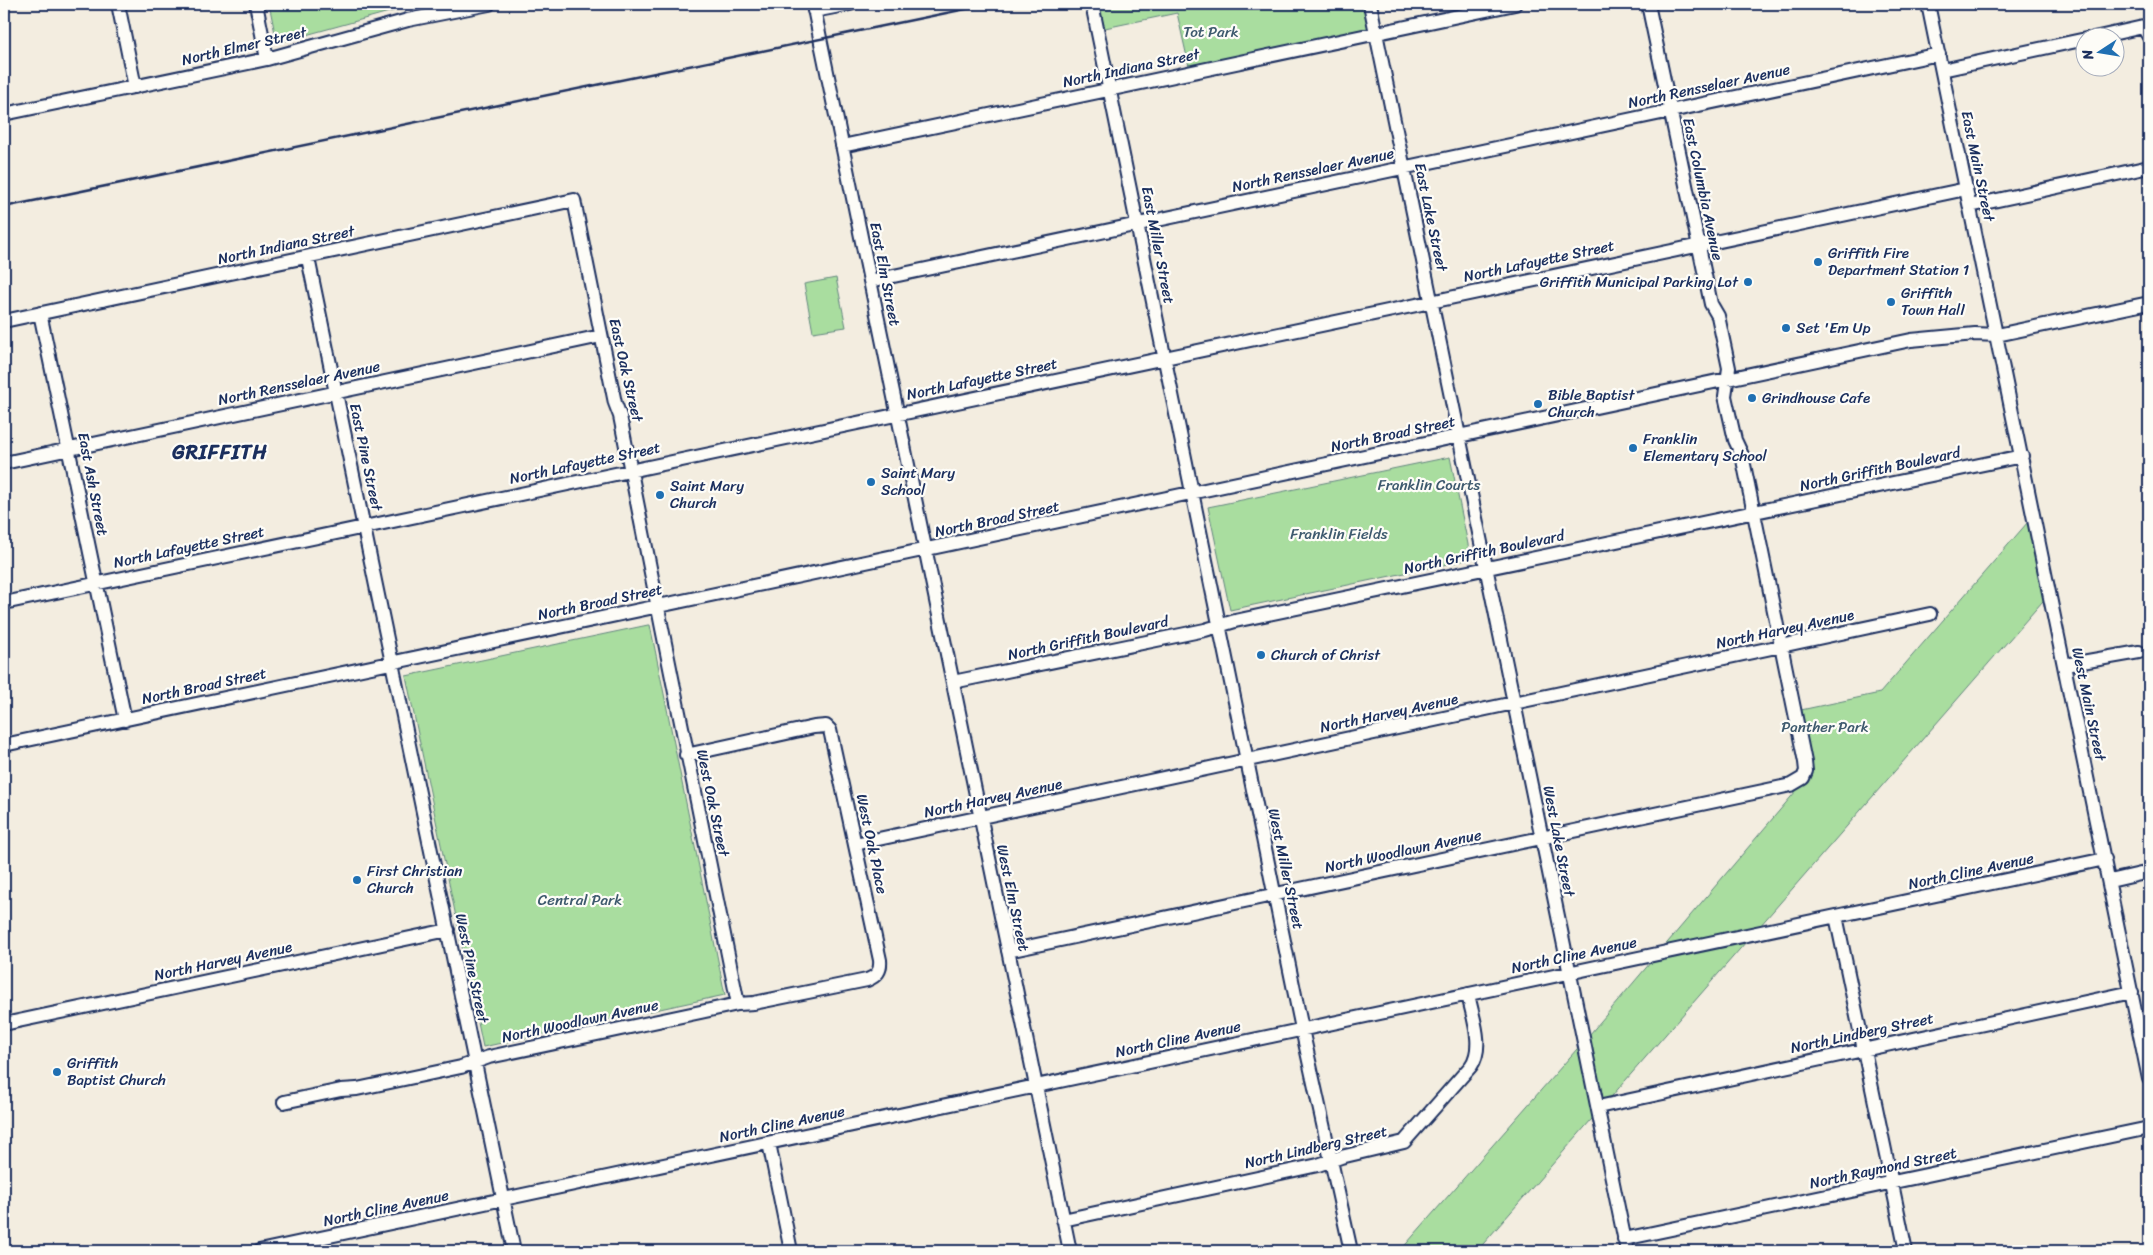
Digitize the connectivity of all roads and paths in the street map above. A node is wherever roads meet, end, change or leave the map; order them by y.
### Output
1 (118, 4) edge
2 (256, 4) edge
3 (489, 4) edge
4 (850, 4) edge
5 (1092, 4) edge
6 (1370, 4) edge
7 (1515, 4) edge
8 (1648, 4) edge
9 (1928, 4) edge
10 (814, 8) edge
11 (2146, 32) edge
12 (1377, 33) junction
13 (2126, 34) edge
14 (2076, 41) edge
15 (1939, 54) junction
16 (268, 59) junction
17 (1942, 70) junction
18 (135, 87) junction
19 (1109, 89) junction
20 (1670, 110) junction
21 (4, 114) edge
22 (842, 146) junction
23 (1404, 167) junction
24 (2149, 167) edge
25 (1966, 189) junction
26 (574, 200) joint
27 (1970, 206) junction
28 (1137, 224) junction
29 (1698, 244) junction
30 (308, 258) junction
31 (870, 281) junction
32 (1432, 301) junction
33 (2149, 303) edge
34 (40, 313) junction
35 (4, 321) edge
36 (1997, 335) junction
37 (601, 336) junction
38 (1164, 357) junction
39 (1728, 379) junction
40 (336, 392) junction
41 (897, 414) junction
42 (1459, 437) junction
43 (70, 449) junction
44 (2022, 456) junction
45 (4, 463) edge
46 (631, 470) junction
47 (1192, 493) junction
48 (1754, 512) junction
49 (364, 526) junction
50 (925, 551) junction
51 (1486, 568) junction
52 (97, 584) junction
53 (4, 603) edge
54 (658, 607) junction
55 (1930, 614) dead end
56 (1220, 626) junction
57 (1780, 646) junction
58 (2139, 652) dead end
59 (392, 663) junction
60 (2064, 665) junction
61 (952, 682) junction
62 (1514, 704) junction
63 (125, 720) junction
64 (4, 745) edge
65 (686, 754) junction
66 (1247, 760) junction
67 (1803, 778) joint
68 (980, 818) junction
69 (1542, 838) junction
70 (855, 844) junction
71 (2105, 859) junction
72 (2149, 872) edge
73 (2110, 881) junction
74 (1275, 895) junction
75 (1836, 916) junction
76 (448, 930) junction
77 (1008, 951) junction
78 (880, 970) joint
79 (1569, 972) junction
80 (2132, 992) junction
81 (1468, 994) junction
82 (738, 1004) junction
83 (4, 1024) edge
84 (1302, 1029) junction
85 (1864, 1049) junction
86 (475, 1062) junction
87 (2149, 1079) edge
88 (1036, 1086) junction
89 (284, 1102) dead end
90 (1598, 1107) junction
91 (2149, 1128) edge
92 (769, 1143) junction
93 (1332, 1160) junction
94 (1892, 1183) junction
95 (503, 1200) junction
96 (1063, 1220) junction
97 (1626, 1245) edge
98 (259, 1251) edge
99 (514, 1251) edge
100 (791, 1251) edge
101 (1070, 1251) edge
102 (1351, 1251) edge
103 (1906, 1251) edge

1 - 18 street
2 - 16 street
3 - 16 street, North Elmer Street
4 - 10 street
5 - 19 street, East Miller Street
6 - 12 street, East Lake Street
7 - 12 street, North Indiana Street
8 - 20 street, East Columbia Avenue
9 - 15 street, East Main Street
10 - 22 street, East Elm Street
11 - 13 street
12 - 19 street, North Indiana Street
12 - 23 street, East Lake Street
14 - 17 street
15 - 17 street, East Main Street
15 - 20 street, North Rensselaer Avenue
16 - 18 street, North Elmer Street
17 - 25 street, East Main Street
18 - 21 street, North Elmer Street
19 - 22 street, North Indiana Street
19 - 28 street, East Miller Street
20 - 23 street, North Rensselaer Avenue
20 - 29 street, East Columbia Avenue
22 - 31 street, East Elm Street
23 - 28 street, North Rensselaer Avenue
23 - 32 street, East Lake Street
24 - 27 street
25 - 27 street, East Main Street
25 - 29 street, North Lafayette Street
26 - 30 street, North Indiana Street
26 - 37 street, East Oak Street
27 - 36 street, East Main Street
28 - 31 street, North Rensselaer Avenue
28 - 38 street, East Miller Street
29 - 32 street, North Lafayette Street
29 - 39 street, East Columbia Avenue
30 - 34 street, North Indiana Street
30 - 40 street, East Pine Street
31 - 41 street, East Elm Street
32 - 38 street, North Lafayette Street
32 - 42 street, East Lake Street
33 - 36 street, North Broad Street
34 - 35 street, North Indiana Street
34 - 43 street, East Ash Street
36 - 39 street, North Broad Street
36 - 44 street, West Main Street
37 - 40 street, North Rensselaer Avenue
37 - 46 street, East Oak Street
38 - 41 street, North Lafayette Street
38 - 47 street, East Miller Street
39 - 42 street, North Broad Street
39 - 48 street, East Columbia Avenue
40 - 43 street, North Rensselaer Avenue
40 - 49 street, East Pine Street
41 - 46 street, North Lafayette Street
41 - 50 street, East Elm Street
42 - 47 street, North Broad Street
42 - 51 street, West Lake Street
43 - 45 street, North Rensselaer Avenue
43 - 52 street, East Ash Street
44 - 48 street, North Griffith Boulevard
44 - 60 street, West Main Street
46 - 49 street, North Lafayette Street
46 - 54 street, East Oak Street
47 - 50 street, North Broad Street
47 - 56 street, West Miller Street
48 - 51 street, North Griffith Boulevard
48 - 57 street, East Columbia Avenue
49 - 52 street, North Lafayette Street
49 - 59 street, East Pine Street
50 - 54 street, North Broad Street
50 - 61 street, West Elm Street
51 - 56 street, North Griffith Boulevard
51 - 62 street, West Lake Street
52 - 53 street, North Lafayette Street
52 - 63 street, East Ash Street
54 - 59 street, North Broad Street
54 - 65 street, West Oak Street
55 - 57 street, North Harvey Avenue
56 - 61 street, North Griffith Boulevard
56 - 66 street, West Miller Street
57 - 62 street, North Harvey Avenue
57 - 67 street, East Columbia Avenue
58 - 60 street
59 - 63 street, North Broad Street
59 - 76 street, West Pine Street
60 - 71 street, West Main Street
61 - 68 street, West Elm Street
62 - 66 street, North Harvey Avenue
62 - 69 street, West Lake Street
63 - 64 street, North Broad Street
65 - 70 street, West Oak Place
65 - 82 street, West Oak Street
66 - 68 street, North Harvey Avenue
66 - 74 street, West Miller Street
67 - 69 street, North Woodlawn Avenue
68 - 70 street, North Harvey Avenue
68 - 77 street, West Elm Street
69 - 74 street, North Woodlawn Avenue
69 - 79 street, West Lake Street
70 - 78 street, West Oak Place
71 - 73 street, West Main Street
71 - 75 street, North Cline Avenue
72 - 73 street
73 - 80 street, West Main Street
74 - 77 street, North Woodlawn Avenue
74 - 84 street, West Miller Street
75 - 79 street, North Cline Avenue
75 - 85 street
76 - 83 street, North Harvey Avenue
76 - 86 street, West Pine Street
77 - 88 street, West Elm Street
78 - 82 street, North Woodlawn Avenue
79 - 81 street, North Cline Avenue
79 - 90 street, West Lake Street
80 - 85 street, North Lindberg Street
80 - 87 street, West Main Street
81 - 84 street, North Cline Avenue
81 - 93 street, North Lindberg Street
82 - 86 street, North Woodlawn Avenue
84 - 88 street, North Cline Avenue
84 - 93 street, West Miller Street
85 - 90 street, North Lindberg Street
85 - 94 street
86 - 89 street, North Woodlawn Avenue
86 - 95 street, West Pine Street
88 - 92 street, North Cline Avenue
88 - 96 street, West Elm Street
90 - 97 street, West Lake Street
91 - 94 street, North Raymond Street
92 - 95 street, North Cline Avenue
92 - 100 street
93 - 96 street, North Lindberg Street
93 - 102 street, West Miller Street
94 - 97 street, North Raymond Street
94 - 103 street
95 - 98 street, North Cline Avenue
95 - 99 street, West Pine Street
96 - 101 street, West Elm Street

